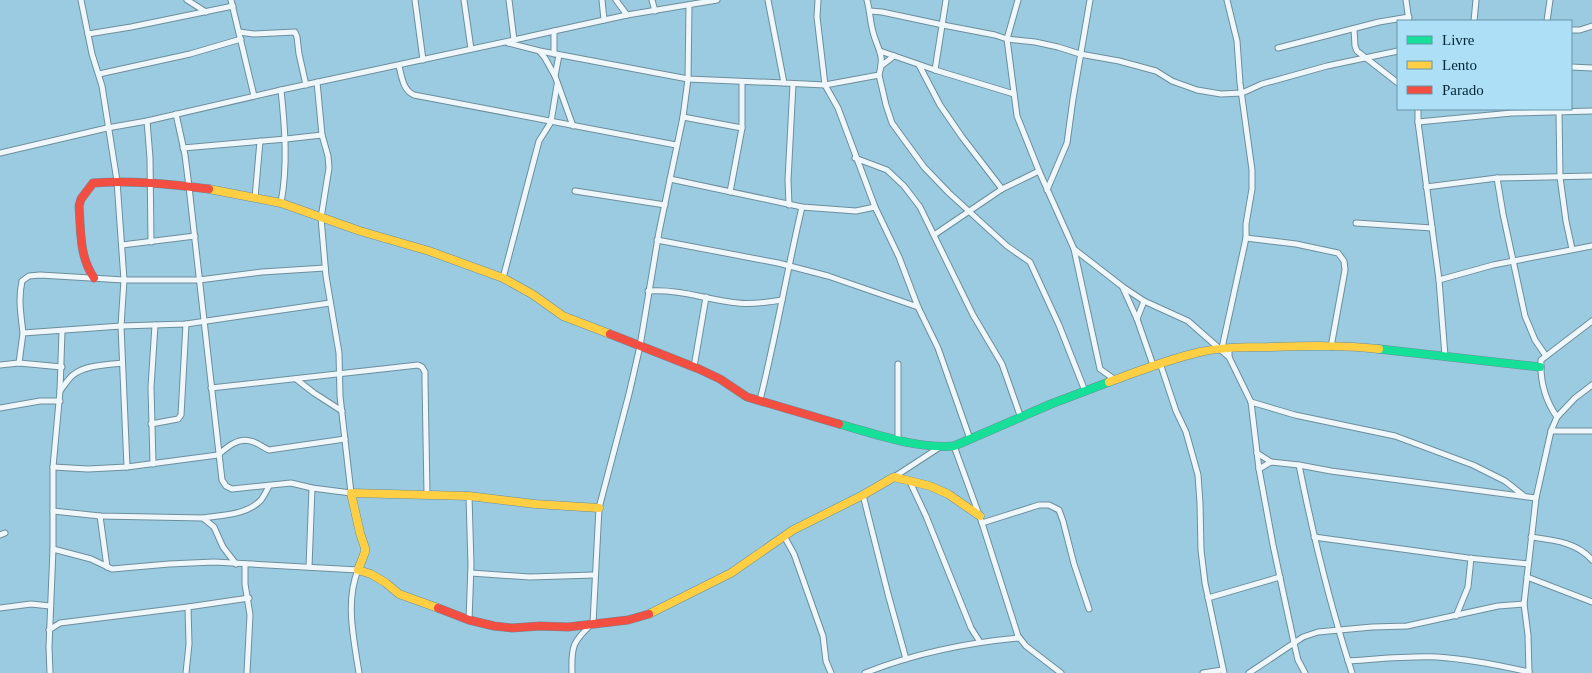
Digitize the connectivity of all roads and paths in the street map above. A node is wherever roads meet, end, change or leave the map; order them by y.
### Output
1 (81, 0) edge
2 (187, 0) edge
3 (231, 0) edge
4 (415, 0) edge
5 (464, 0) edge
6 (509, 0) edge
7 (602, 0) edge
8 (616, 0) edge
9 (652, 0) edge
10 (716, 0) edge
11 (768, 0) edge
12 (818, 0) edge
13 (867, 0) edge
14 (946, 0) edge
15 (1018, 0) edge
16 (1090, 0) edge
17 (1227, 0) edge
18 (1406, 0) edge
19 (1476, 0) edge
20 (1550, 0) edge
21 (689, 5) junction
22 (233, 6) junction
23 (655, 10) junction
24 (870, 11) junction
25 (206, 12) junction
26 (626, 15) junction
27 (1409, 19) edge
28 (604, 20) junction
29 (1397, 20) edge
30 (1474, 20) edge
31 (1548, 20) edge
32 (943, 25) junction
33 (1592, 26) edge
34 (1354, 29) junction
35 (1572, 30) edge
36 (554, 31) junction
37 (239, 32) junction
38 (88, 34) junction
39 (1007, 39) junction
40 (241, 40) junction
41 (514, 40) junction
42 (506, 42) junction
43 (1278, 48) dead end
44 (471, 49) junction
45 (540, 51) junction
46 (880, 51) junction
47 (1397, 52) edge
48 (557, 54) junction
49 (1080, 54) junction
50 (894, 56) junction
51 (1366, 58) junction
52 (423, 60) junction
53 (919, 64) junction
54 (399, 66) junction
55 (881, 66) junction
56 (1572, 68) edge
57 (1592, 68) edge
58 (934, 70) junction
59 (99, 74) junction
60 (879, 75) junction
61 (555, 76) junction
62 (688, 79) junction
63 (317, 82) junction
64 (742, 82) junction
65 (1397, 82) edge
66 (784, 84) junction
67 (793, 84) junction
68 (306, 85) junction
69 (558, 85) junction
70 (825, 85) junction
71 (282, 90) junction
72 (1242, 93) junction
73 (1014, 94) junction
74 (254, 96) junction
75 (1418, 110) edge
76 (1592, 111) edge
77 (1559, 112) junction
78 (176, 114) junction
79 (683, 117) junction
80 (147, 121) junction
81 (551, 122) junction
82 (1418, 122) junction
83 (573, 126) junction
84 (108, 128) junction
85 (742, 128) junction
86 (322, 135) junction
87 (286, 140) junction
88 (260, 142) junction
89 (676, 145) junction
90 (183, 148) junction
91 (0, 153) edge
92 (855, 158) junction
93 (1039, 171) junction
94 (1592, 176) edge
95 (1560, 177) junction
96 (1497, 178) junction
97 (670, 179) junction
98 (117, 181) junction
99 (150, 182) junction
100 (190, 187) junction
101 (1426, 187) junction
102 (1002, 189) junction
103 (1047, 190) junction
104 (575, 191) dead end
105 (730, 192) junction
106 (255, 198) junction
107 (280, 203) junction
108 (665, 205) junction
109 (789, 205) junction
110 (802, 207) junction
111 (874, 207) junction
112 (970, 211) junction
113 (321, 218) junction
114 (1356, 223) dead end
115 (1432, 228) junction
116 (934, 235) junction
117 (195, 236) junction
118 (1246, 238) junction
119 (658, 240) junction
120 (151, 242) junction
121 (122, 246) junction
122 (1592, 246) edge
123 (1074, 249) junction
124 (1572, 250) junction
125 (1514, 261) junction
126 (788, 266) junction
127 (325, 268) junction
128 (94, 278) junction
129 (503, 278) junction
130 (124, 280) junction
131 (200, 280) junction
132 (1439, 280) junction
133 (1123, 287) junction
134 (648, 291) junction
135 (706, 297) junction
136 (782, 300) junction
137 (1144, 301) junction
138 (330, 303) junction
139 (918, 307) junction
140 (1136, 319) junction
141 (205, 321) junction
142 (1592, 321) edge
143 (186, 324) junction
144 (154, 325) junction
145 (121, 326) junction
146 (62, 331) junction
147 (23, 333) junction
148 (640, 346) junction
149 (1331, 347) junction
150 (1223, 348) junction
151 (1445, 356) junction
152 (1546, 356) junction
153 (1229, 357) junction
154 (19, 363) junction
155 (122, 363) junction
156 (898, 364) dead end
157 (1156, 364) junction
158 (0, 365) edge
159 (62, 367) junction
160 (694, 367) junction
161 (1540, 367) junction
162 (1100, 368) junction
163 (339, 375) junction
164 (296, 379) junction
165 (1114, 379) junction
166 (1104, 383) junction
167 (1592, 385) edge
168 (211, 388) junction
169 (60, 391) junction
170 (1085, 391) junction
171 (60, 400) junction
172 (760, 400) junction
173 (1251, 402) junction
174 (0, 408) edge
175 (342, 411) junction
176 (1557, 417) junction
177 (1021, 418) junction
178 (151, 424) junction
179 (1592, 431) edge
180 (1551, 432) junction
181 (898, 439) junction
182 (970, 439) junction
183 (346, 440) junction
184 (954, 446) junction
185 (941, 447) junction
186 (1257, 453) junction
187 (218, 456) junction
188 (1271, 462) junction
189 (153, 464) junction
190 (1299, 464) junction
191 (53, 467) junction
192 (127, 467) junction
193 (1259, 469) junction
194 (894, 477) junction
195 (910, 482) junction
196 (269, 486) junction
197 (312, 488) junction
198 (351, 493) junction
199 (427, 494) junction
200 (864, 495) junction
201 (469, 496) junction
202 (1524, 496) junction
203 (1536, 498) junction
204 (599, 508) junction
205 (53, 511) junction
206 (100, 516) junction
207 (203, 518) junction
208 (981, 520) junction
209 (784, 536) junction
210 (1314, 537) junction
211 (1531, 537) junction
212 (52, 549) junction
213 (1471, 558) junction
214 (1592, 560) edge
215 (236, 564) junction
216 (245, 564) junction
217 (1528, 564) junction
218 (107, 567) junction
219 (309, 567) junction
220 (358, 570) junction
221 (471, 573) junction
222 (594, 576) junction
223 (1280, 577) junction
224 (1527, 577) junction
225 (249, 598) junction
226 (1208, 598) junction
227 (1592, 602) edge
228 (1524, 604) junction
229 (50, 606) junction
230 (0, 608) edge
231 (188, 608) junction
232 (1089, 609) dead end
233 (50, 615) junction
234 (1456, 616) junction
235 (470, 620) junction
236 (60, 623) junction
237 (593, 624) junction
238 (49, 630) junction
239 (1338, 630) junction
240 (1019, 638) junction
241 (980, 642) junction
242 (1294, 643) junction
243 (906, 659) junction
244 (1348, 661) junction
245 (1223, 671) edge
246 (1529, 672) edge
247 (50, 673) edge
248 (186, 673) edge
249 (247, 673) edge
250 (359, 673) edge
251 (572, 673) edge
252 (831, 673) edge
253 (865, 673) edge
254 (1061, 673) edge
255 (1203, 673) edge
256 (1249, 673) edge
257 (1305, 673) edge
258 (1352, 673) edge

1 - 38 street
2 - 25 street
3 - 22 street
4 - 52 street
5 - 44 street
6 - 41 street
7 - 28 street
8 - 26 street
9 - 23 street
10 - 21 street
11 - 66 street
12 - 70 street
13 - 24 street
14 - 32 street
15 - 39 street
16 - 49 street
17 - 72 street
18 - 27 street
19 - 30 street
20 - 31 street
21 - 23 street
21 - 62 street
22 - 25 street
22 - 37 street
23 - 26 street
24 - 32 street
24 - 46 street
25 - 38 street
26 - 28 street
28 - 36 street
29 - 34 street
32 - 39 street
32 - 58 street
33 - 35 street
34 - 43 street
34 - 51 street
36 - 41 street
36 - 48 street
37 - 40 street
37 - 68 street
38 - 59 street
39 - 49 street
39 - 73 street
40 - 59 street
40 - 74 street
41 - 42 street
42 - 44 street
42 - 45 street
44 - 52 street
45 - 48 street
45 - 61 street
46 - 50 street
46 - 55 street
47 - 51 street
48 - 61 street
48 - 62 street
49 - 72 street
49 - 103 street
50 - 53 street
50 - 55 street
51 - 65 street
51 - 72 street
52 - 54 street
53 - 58 street
53 - 102 street
54 - 63 street
54 - 81 street
55 - 60 street
56 - 57 street
58 - 73 street
59 - 84 street
60 - 70 street
60 - 112 street
61 - 69 street
62 - 64 street
62 - 79 street
63 - 68 street
63 - 86 street
64 - 66 street
64 - 85 street
66 - 67 street
67 - 70 street
67 - 109 street
68 - 71 street
69 - 81 street
69 - 83 street
70 - 92 street
71 - 74 street
71 - 87 street
72 - 118 street
73 - 93 street
74 - 78 street
75 - 82 street
76 - 77 street
77 - 82 street
77 - 95 street
78 - 80 street
78 - 90 street
79 - 85 street
79 - 89 street
80 - 84 street
80 - 99 street
81 - 83 street
81 - 129 street
82 - 101 street
83 - 89 street
84 - 91 street
84 - 98 street
85 - 105 street
86 - 87 street
86 - 113 street
87 - 88 street
87 - 107 street
88 - 90 street
88 - 106 street
89 - 97 street
90 - 100 street
92 - 111 street
92 - 116 street
93 - 102 street
93 - 103 street
94 - 95 street
95 - 96 street
95 - 124 street
96 - 101 street
96 - 125 street
97 - 105 street
97 - 108 street
98 - 99 street
98 - 121 street
98 - 128 street
99 - 100 street
99 - 120 street
100 - 106 street
100 - 117 street
101 - 115 street
102 - 112 street
103 - 123 street
104 - 108 street
105 - 109 street
106 - 107 street
107 - 113 street
108 - 119 street
109 - 110 street
110 - 111 street
110 - 126 street
111 - 139 street
112 - 116 street
112 - 170 street
113 - 127 street
113 - 129 street
114 - 115 street
115 - 132 street
116 - 177 street
117 - 120 street
117 - 131 street
118 - 149 street
118 - 150 street
119 - 126 street
119 - 134 street
120 - 121 street
121 - 130 street
122 - 124 street
123 - 133 street
123 - 162 street
124 - 125 street
125 - 132 street
125 - 152 street
126 - 136 street
126 - 139 street
127 - 131 street
127 - 138 street
128 - 130 street
128 - 147 street
129 - 148 street
130 - 131 street
130 - 145 street
131 - 141 street
132 - 151 street
133 - 137 street
133 - 140 street
134 - 135 street
134 - 148 street
135 - 136 street
135 - 160 street
136 - 172 street
137 - 140 street
137 - 150 street
138 - 141 street
138 - 163 street
139 - 182 street
140 - 157 street
141 - 143 street
141 - 168 street
142 - 152 street
143 - 144 street
143 - 178 street
144 - 145 street
144 - 178 street
145 - 146 street
145 - 155 street
146 - 147 street
146 - 159 street
147 - 154 street
148 - 160 street
148 - 204 street
149 - 150 street
149 - 151 street
150 - 153 street
150 - 153 street
150 - 157 street
151 - 161 street
152 - 161 street
153 - 173 street
154 - 158 street
154 - 159 street
155 - 169 street
155 - 192 street
156 - 181 street
157 - 165 street
157 - 226 street
159 - 169 street
160 - 172 street
161 - 176 street
162 - 165 street
162 - 166 street
163 - 164 street
163 - 175 street
163 - 199 street
164 - 168 street
164 - 175 street
165 - 166 street
166 - 170 street
167 - 176 street
168 - 187 street
169 - 171 street
170 - 177 street
171 - 174 street
171 - 191 street
172 - 181 street
173 - 186 street
173 - 202 street
175 - 183 street
176 - 180 street
177 - 182 street
178 - 189 street
179 - 180 street
180 - 203 street
181 - 185 street
182 - 184 street
183 - 187 street
183 - 198 street
184 - 185 street
184 - 208 street
185 - 194 street
186 - 188 street
186 - 193 street
187 - 189 street
187 - 196 street
188 - 190 street
188 - 193 street
189 - 192 street
190 - 202 street
190 - 210 street
191 - 192 street
191 - 205 street
193 - 223 street
194 - 195 street
194 - 200 street
195 - 208 street
195 - 241 street
196 - 197 street
196 - 207 street
197 - 198 street
197 - 219 street
198 - 199 street
198 - 220 street
199 - 201 street
200 - 209 street
200 - 243 street
201 - 204 street
201 - 221 street
202 - 203 street
203 - 211 street
204 - 222 street
205 - 206 street
205 - 212 street
206 - 207 street
206 - 218 street
207 - 215 street
208 - 232 street
208 - 240 street
209 - 237 street
209 - 252 street
210 - 213 street
210 - 239 street
211 - 214 street
211 - 217 street
212 - 218 street
212 - 229 street
213 - 217 street
213 - 234 street
215 - 216 street
215 - 218 street
216 - 219 street
216 - 225 street
217 - 224 street
219 - 220 street
220 - 235 street
220 - 250 street
221 - 222 street
221 - 235 street
222 - 237 street
223 - 226 street
223 - 242 street
224 - 227 street
224 - 228 street
225 - 231 street
225 - 249 street
226 - 245 street
228 - 234 street
228 - 246 street
229 - 230 street
229 - 233 street
231 - 236 street
231 - 248 street
233 - 236 street
233 - 238 street
234 - 239 street
235 - 237 street
236 - 238 street
237 - 251 street
238 - 247 street
239 - 242 street
239 - 244 street
240 - 241 street
240 - 254 street
241 - 243 street
242 - 256 street
242 - 257 street
243 - 253 street
244 - 246 street
244 - 258 street
245 - 255 street

